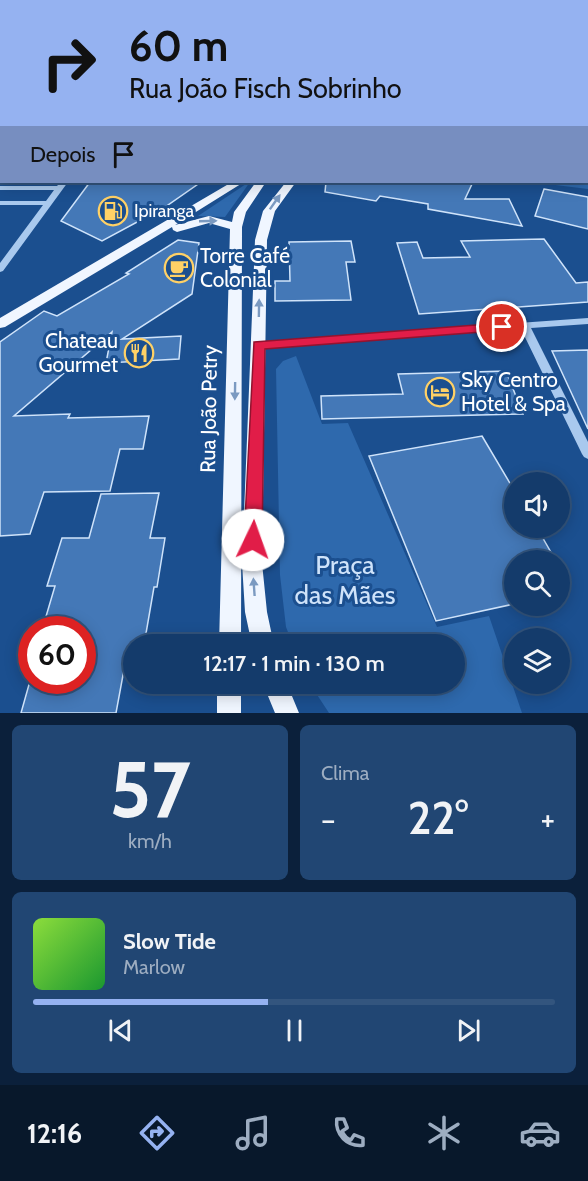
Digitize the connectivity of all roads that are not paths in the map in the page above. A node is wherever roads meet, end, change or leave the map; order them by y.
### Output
1 (237, 183) edge
2 (260, 183) edge
3 (290, 183) edge
4 (62, 185) edge
5 (0, 188) edge
6 (0, 203) edge
7 (49, 203) junction
8 (236, 227) junction
9 (141, 242) junction
10 (0, 269) edge
11 (588, 321) edge
12 (0, 324) edge
13 (524, 325) junction
14 (259, 345) junction
15 (588, 454) edge
16 (230, 634) edge
17 (261, 634) edge
18 (229, 694) edge
19 (279, 694) edge
20 (229, 713) edge
21 (287, 713) edge

1 - 9 main road
2 - 8 main road, Rua João Petry
14 -> 3 main road
4 - 5 street
4 - 7 street
6 - 7 street
7 - 10 street
9 -> 8 main road
8 -> 16 main road, Rua João Petry
9 - 12 main road
11 - 13 street
13 - 14 street
13 - 15 street
17 -> 14 main road
18 - 20 main road
19 - 21 main road

